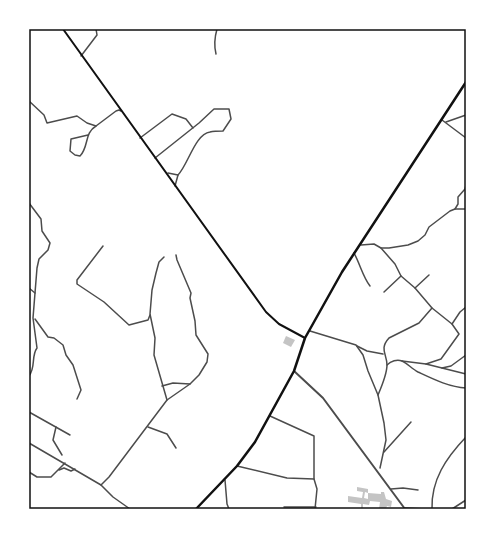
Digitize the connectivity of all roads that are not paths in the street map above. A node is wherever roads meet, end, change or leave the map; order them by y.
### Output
1 (63, 29) edge
2 (96, 29) edge
3 (217, 29) edge
4 (216, 54) dead end
5 (81, 56) junction
6 (466, 82) edge
7 (29, 101) edge
8 (121, 111) junction
9 (466, 116) edge
10 (442, 120) junction
11 (446, 122) junction
12 (96, 126) junction
13 (193, 128) junction
14 (88, 135) junction
15 (140, 138) junction
16 (466, 138) edge
17 (155, 158) junction
18 (166, 173) junction
19 (178, 175) junction
20 (466, 185) edge
21 (175, 186) junction
22 (29, 202) edge
23 (455, 209) junction
24 (466, 209) edge
25 (359, 245) junction
26 (103, 246) dead end
27 (381, 248) junction
28 (354, 253) junction
29 (176, 255) dead end
30 (164, 257) dead end
31 (430, 275) dead end
32 (401, 276) junction
33 (370, 286) dead end
34 (29, 288) edge
35 (415, 288) junction
36 (384, 292) dead end
37 (36, 294) junction
38 (466, 307) edge
39 (432, 308) junction
40 (150, 314) junction
41 (34, 318) junction
42 (148, 320) junction
43 (152, 324) junction
44 (452, 324) junction
45 (310, 331) junction
46 (305, 338) junction
47 (356, 345) junction
48 (383, 354) junction
49 (466, 355) edge
50 (402, 361) junction
51 (426, 364) junction
52 (387, 365) junction
53 (438, 367) junction
54 (294, 371) junction
55 (466, 374) edge
56 (29, 376) edge
57 (190, 384) junction
58 (162, 386) junction
59 (466, 388) edge
60 (378, 395) junction
61 (76, 398) dead end
62 (167, 400) junction
63 (29, 412) edge
64 (270, 416) junction
65 (411, 422) dead end
66 (56, 427) junction
67 (148, 427) junction
68 (70, 435) dead end
69 (466, 437) edge
70 (386, 440) junction
71 (29, 443) edge
72 (392, 444) junction
73 (176, 448) dead end
74 (384, 452) junction
75 (62, 455) dead end
76 (65, 463) junction
77 (237, 466) junction
78 (380, 468) dead end
79 (76, 469) junction
80 (59, 470) junction
81 (29, 472) edge
82 (314, 479) junction
83 (225, 480) junction
84 (100, 485) junction
85 (391, 489) junction
86 (418, 490) dead end
87 (466, 500) edge
88 (284, 507) dead end
89 (316, 508) edge
90 (405, 508) edge
91 (130, 509) edge
92 (196, 509) edge
93 (229, 509) edge
94 (427, 509) edge
95 (432, 509) edge
96 (452, 509) edge

1 - 5 main road
2 - 5 street
3 - 4 street
5 - 8 main road
6 - 10 main road
7 - 12 street
8 - 12 street
8 - 15 main road
9 - 11 street
10 - 11 street
10 - 25 main road
11 - 16 street
12 - 14 street
13 - 15 street
13 - 17 street
13 - 19 street
14 - 14 street
15 - 17 main road
17 - 18 main road
18 - 19 street
18 - 21 main road
19 - 21 street
20 - 23 street
21 - 46 main road
22 - 37 street
23 - 24 street
23 - 27 street
25 - 27 street
25 - 28 main road
26 - 42 street
27 - 32 street
28 - 33 street
28 - 45 main road
29 - 57 street
30 - 40 street
31 - 35 street
32 - 35 street
32 - 36 street
34 - 37 street
35 - 39 street
37 - 41 street
38 - 44 street
39 - 44 street
39 - 48 street
40 - 42 street
40 - 43 street
41 - 56 street
41 - 61 street
42 - 43 street
43 - 58 street
44 - 51 street
45 - 46 main road
45 - 47 street
46 - 54 main road
47 - 48 street
47 - 60 street
48 - 52 street
49 - 53 street
50 - 51 street
50 - 52 street
50 - 59 street
51 - 53 street
52 - 60 street
53 - 55 street
54 - 64 main road
54 - 85 street
57 - 58 street
57 - 62 street
58 - 62 street
60 - 70 street
62 - 67 street
63 - 66 street
64 - 77 main road
64 - 82 street
65 - 72 street
66 - 68 street
66 - 75 street
67 - 73 street
67 - 84 street
69 - 95 street
70 - 72 street
70 - 74 street
71 - 76 street
72 - 74 street
74 - 78 street
76 - 79 street
76 - 80 street
77 - 82 street
77 - 83 main road
79 - 80 street
79 - 84 street
80 - 81 street
82 - 89 street
83 - 92 main road
83 - 93 street
84 - 91 street
85 - 86 street
85 - 90 street
87 - 96 street
88 - 89 street
90 - 94 street

